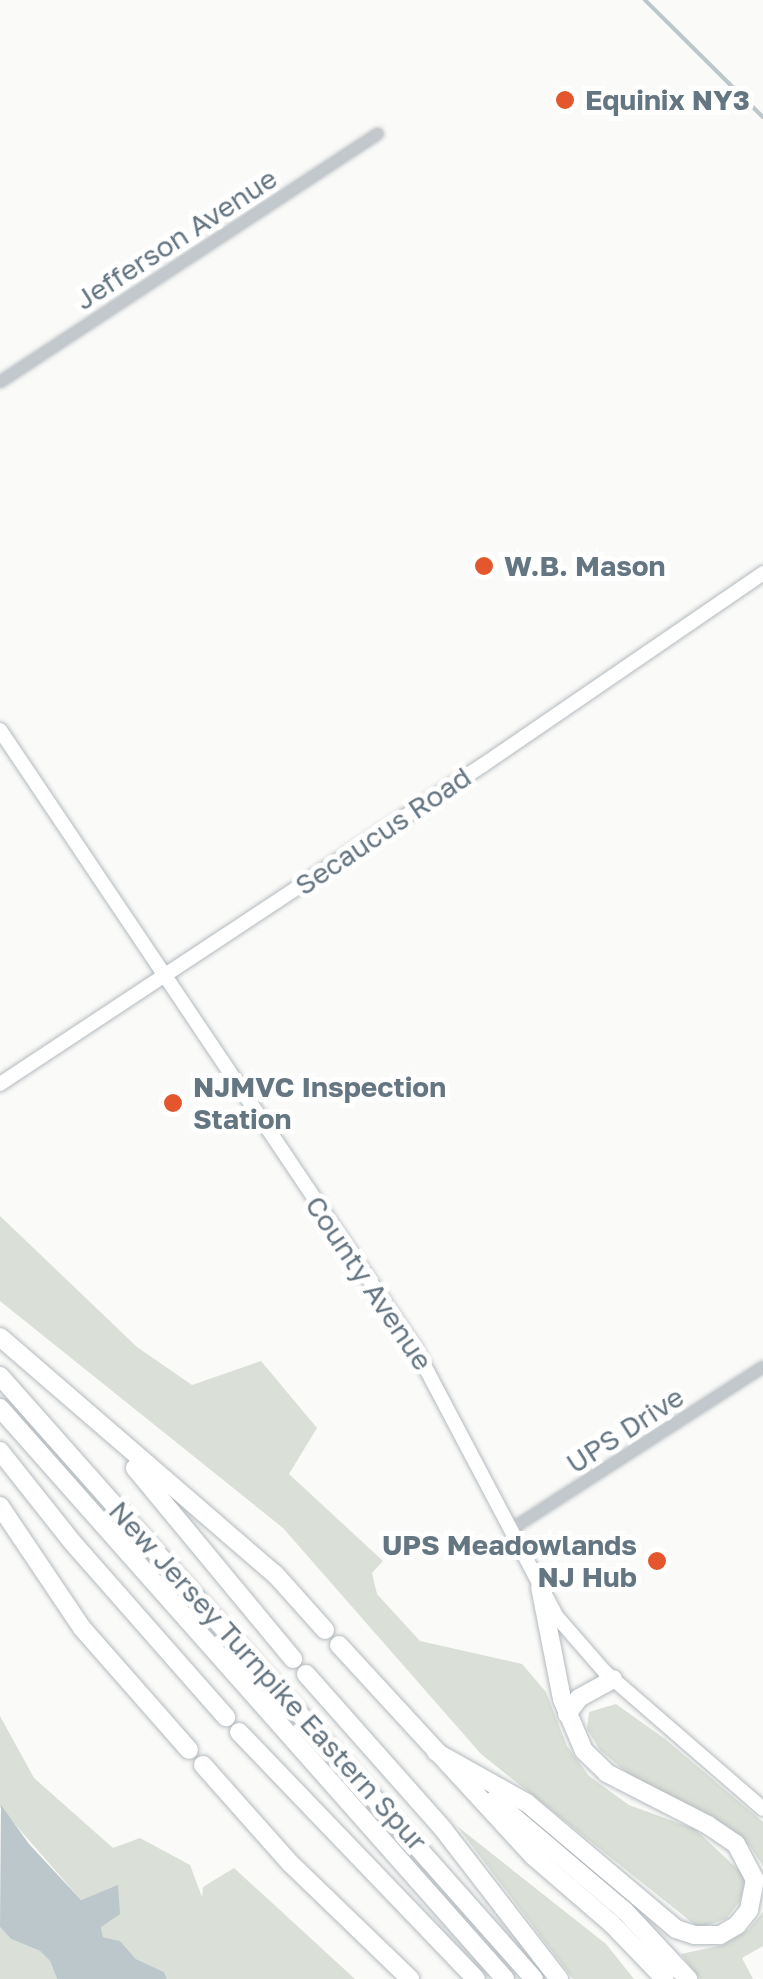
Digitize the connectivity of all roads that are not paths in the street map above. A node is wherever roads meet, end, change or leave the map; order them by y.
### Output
1 (378, 134) dead end
2 (0, 382) edge
3 (763, 573) edge
4 (0, 730) edge
5 (164, 976) junction
6 (0, 1084) edge
7 (0, 1337) edge
8 (763, 1367) edge
9 (0, 1376) edge
10 (0, 1408) edge
11 (110, 1436) junction
12 (0, 1451) edge
13 (0, 1506) edge
14 (510, 1530) junction
15 (540, 1587) junction
16 (325, 1630) dead end
17 (339, 1645) dead end
18 (292, 1659) dead end
19 (306, 1674) dead end
20 (612, 1679) junction
21 (567, 1714) junction
22 (226, 1717) dead end
23 (240, 1732) dead end
24 (189, 1750) dead end
25 (436, 1752) junction
26 (202, 1765) dead end
27 (763, 1809) edge
28 (410, 1979) edge
29 (474, 1979) edge
30 (506, 1979) edge
31 (534, 1979) edge
32 (559, 1979) edge
33 (665, 1979) edge
34 (688, 1979) edge

1 - 2 street, Jefferson Avenue
3 - 5 main road, Secaucus Road
4 - 5 main road, County Avenue
5 - 6 main road, Secaucus Road
5 - 14 main road, County Avenue
7 - 11 highway
8 - 14 street, UPS Drive
9 - 31 highway, New Jersey Turnpike Eastern Spur
10 - 30 highway, New Jersey Turnpike Eastern Spur
11 - 16 highway
11 - 18 highway
12 - 22 highway
13 - 24 highway
14 - 15 main road, County Avenue
15 - 20 main road, County Avenue
15 - 21 highway
17 - 25 highway
19 - 32 highway
20 - 21 highway
20 - 27 main road, County Avenue
21 - 25 highway
23 - 29 highway
25 - 33 highway
25 - 34 highway
26 - 28 highway

